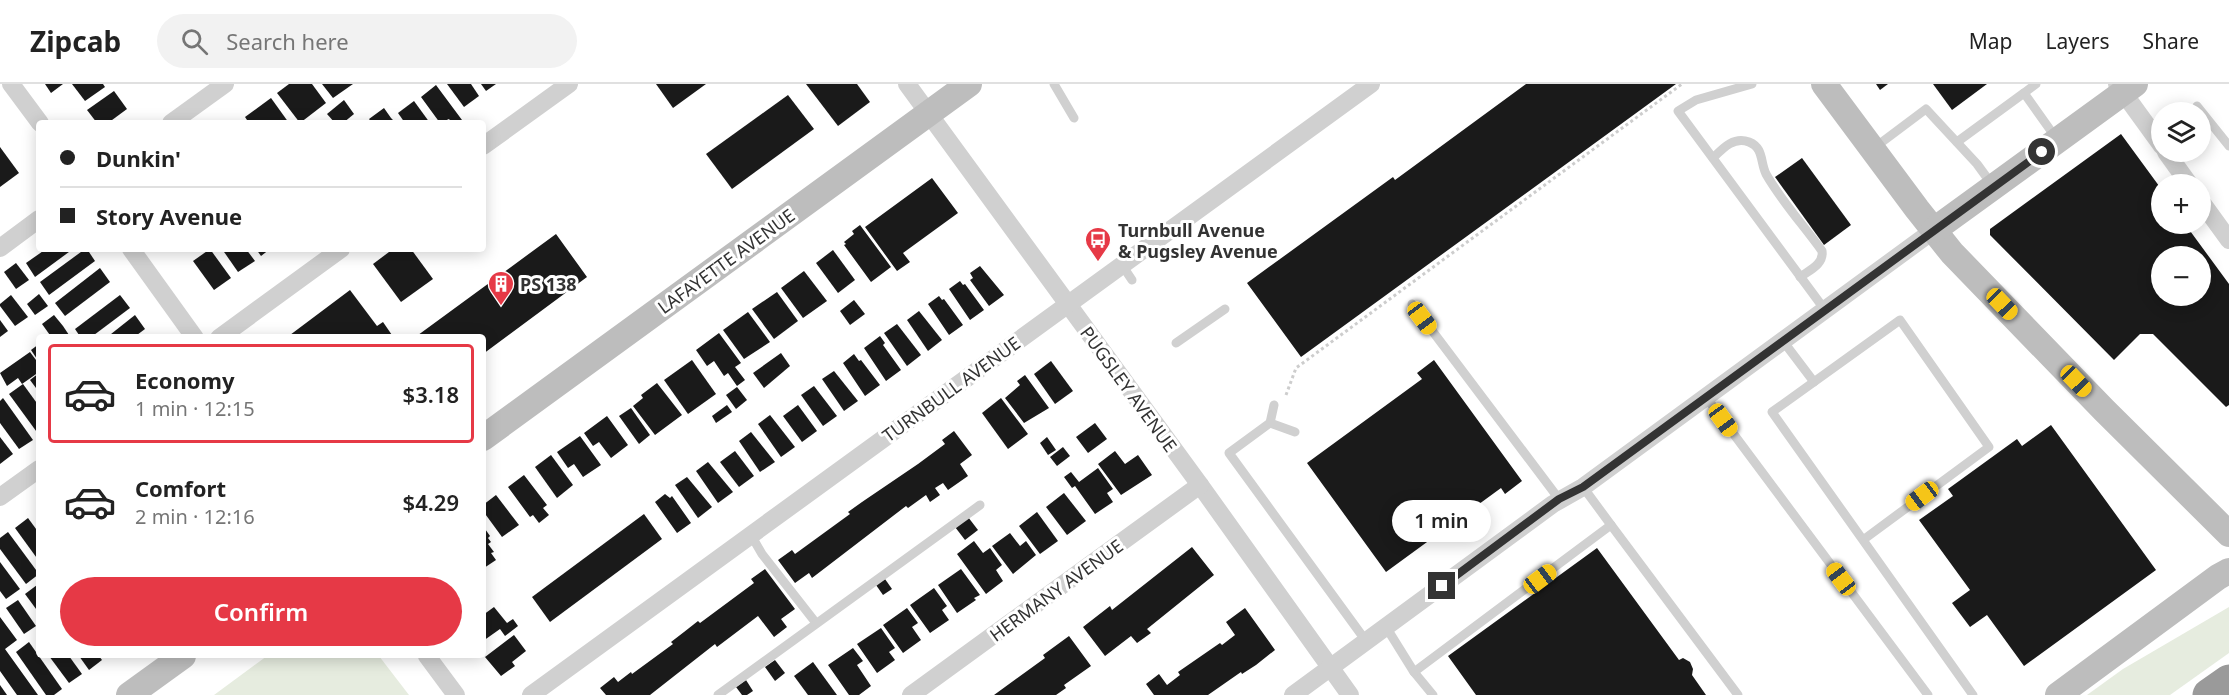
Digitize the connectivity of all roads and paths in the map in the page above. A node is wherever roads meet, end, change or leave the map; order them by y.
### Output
1 (12, 84) edge
2 (225, 84) edge
3 (569, 84) edge
4 (907, 84) edge
5 (969, 84) edge
6 (1054, 84) edge
7 (1371, 84) edge
8 (1682, 84) edge
9 (1752, 84) edge
10 (1824, 84) edge
11 (2036, 84) edge
12 (2125, 87) edge
13 (2024, 93) junction
14 (928, 114) junction
15 (1074, 118) dead end
16 (38, 120) edge
17 (175, 120) edge
18 (2211, 124) edge
19 (2151, 128) edge
20 (2057, 140) junction
21 (1957, 142) junction
22 (486, 144) edge
23 (2229, 146) edge
24 (1872, 149) junction
25 (1713, 158) junction
26 (1994, 187) junction
27 (2211, 215) edge
28 (36, 221) edge
29 (1934, 230) junction
30 (2229, 240) edge
31 (0, 248) edge
32 (133, 252) edge
33 (337, 252) edge
34 (1800, 277) junction
35 (1067, 304) junction
36 (1412, 304) dead end
37 (1225, 309) dead end
38 (1825, 310) junction
39 (192, 334) edge
40 (224, 334) edge
41 (1783, 340) junction
42 (1176, 343) dead end
43 (1814, 382) junction
44 (1286, 395) dead end
45 (1706, 397) junction
46 (1274, 405) dead end
47 (1270, 423) junction
48 (1296, 432) dead end
49 (486, 436) edge
50 (36, 471) edge
51 (1200, 485) junction
52 (1583, 487) junction
53 (0, 497) edge
54 (1559, 499) junction
55 (980, 505) dead end
56 (1611, 525) junction
57 (2229, 534) edge
58 (751, 535) junction
59 (1863, 540) junction
60 (2229, 571) edge
61 (816, 623) junction
62 (1386, 627) junction
63 (1366, 641) junction
64 (180, 658) edge
65 (428, 658) edge
66 (1330, 668) junction
67 (1414, 672) junction
68 (2229, 681) edge
69 (129, 695) edge
70 (456, 695) edge
71 (531, 695) edge
72 (718, 695) edge
73 (911, 695) edge
74 (1293, 695) edge
75 (1350, 695) edge
76 (1432, 695) edge
77 (1738, 695) edge
78 (1928, 695) edge
79 (1973, 695) edge
80 (2058, 695) edge
81 (2209, 695) edge

1 - 16 street
2 - 17 street
3 - 22 street
4 - 14 street, PUGSLEY AVENUE
5 - 14 street, LAFAYETTE AVENUE
6 - 15 lane
7 - 35 street, TURNBULL AVENUE
8 - 44 path
9 - 25 lane
10 - 24 street
11 - 13 lane
12 - 19 street
12 - 20 street
13 - 20 lane
13 - 21 lane
14 - 35 street, PUGSLEY AVENUE
14 - 49 street, LAFAYETTE AVENUE
18 - 23 lane
20 - 26 street
21 - 24 lane
21 - 26 lane
24 - 29 street
25 - 34 lane
25 - 34 lane
26 - 29 street
27 - 30 street
28 - 31 street
29 - 38 street
29 - 57 street
32 - 39 street
33 - 40 street
34 - 38 lane
35 - 51 street, PUGSLEY AVENUE
35 - 58 street, TURNBULL AVENUE
36 - 54 lane
37 - 42 lane
38 - 41 street
41 - 43 lane
41 - 45 street
43 - 59 lane
43 - 59 lane
45 - 52 street
45 - 78 lane
46 - 47 lane
47 - 48 lane
47 - 63 lane
50 - 53 street
51 - 66 street, PUGSLEY AVENUE
51 - 73 street, HERMANY AVENUE
52 - 54 street
52 - 56 lane
54 - 62 street
55 - 61 lane
56 - 67 lane
56 - 77 lane
58 - 61 lane
58 - 71 street, TURNBULL AVENUE
59 - 79 lane
60 - 80 street
61 - 72 lane
62 - 63 street
62 - 67 lane
63 - 66 street
64 - 69 street
65 - 70 street
66 - 74 street
66 - 75 street, PUGSLEY AVENUE
67 - 76 lane
68 - 81 highway

